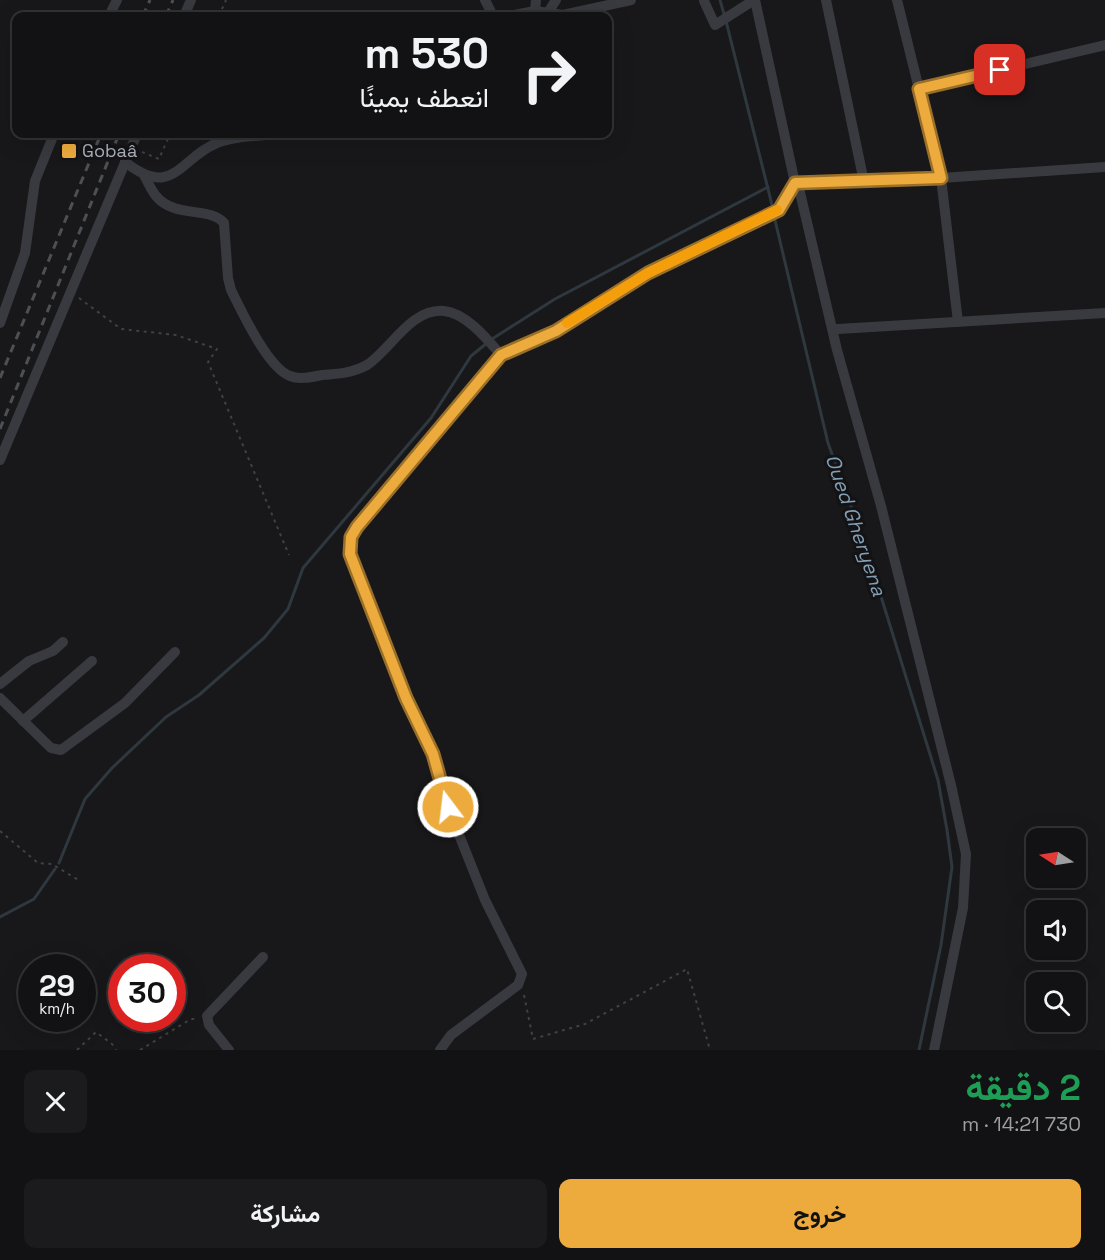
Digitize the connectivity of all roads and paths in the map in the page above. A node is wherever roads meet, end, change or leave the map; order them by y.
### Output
1 (631, 0) edge
2 (754, 0) edge
3 (826, 0) edge
4 (897, 0) edge
5 (708, 1) edge
6 (536, 6) edge
7 (520, 12) edge
8 (577, 12) edge
9 (1105, 45) edge
10 (919, 89) junction
11 (52, 138) edge
12 (135, 138) edge
13 (168, 138) edge
14 (242, 138) edge
15 (142, 152) dead end
16 (125, 162) junction
17 (1105, 167) edge
18 (144, 175) junction
19 (941, 178) junction
20 (864, 182) junction
21 (796, 183) junction
22 (70, 291) junction
23 (1105, 313) edge
24 (958, 322) junction
25 (0, 323) edge
26 (838, 329) dead end
27 (501, 355) junction
28 (0, 460) edge
29 (289, 555) dead end
30 (63, 642) dead end
31 (175, 652) dead end
32 (92, 662) dead end
33 (0, 684) edge
34 (0, 698) edge
35 (23, 721) junction
36 (0, 831) edge
37 (80, 881) dead end
38 (263, 957) dead end
39 (521, 980) junction
40 (207, 1019) junction
41 (77, 1050) edge
42 (116, 1050) edge
43 (140, 1050) edge
44 (229, 1050) edge
45 (440, 1050) edge
46 (710, 1050) edge
47 (934, 1050) edge

1 - 8 street
2 - 5 street
2 - 21 street
3 - 20 street
4 - 10 street
6 - 7 street
9 - 10 street
10 - 19 street
11 - 25 street
12 - 16 street
13 - 15 path
14 - 18 street
16 - 18 street
16 - 22 street
17 - 19 street
18 - 27 street
19 - 20 street
19 - 24 street
20 - 21 street
21 - 27 street
21 - 47 street
22 - 28 street
22 - 29 path
23 - 24 street
24 - 26 street
27 - 39 street
30 - 33 street
31 - 35 street
32 - 35 street
34 - 35 street
36 - 37 path
38 - 40 street
39 - 45 street
39 - 46 path
40 - 43 path
40 - 44 street
41 - 42 path

